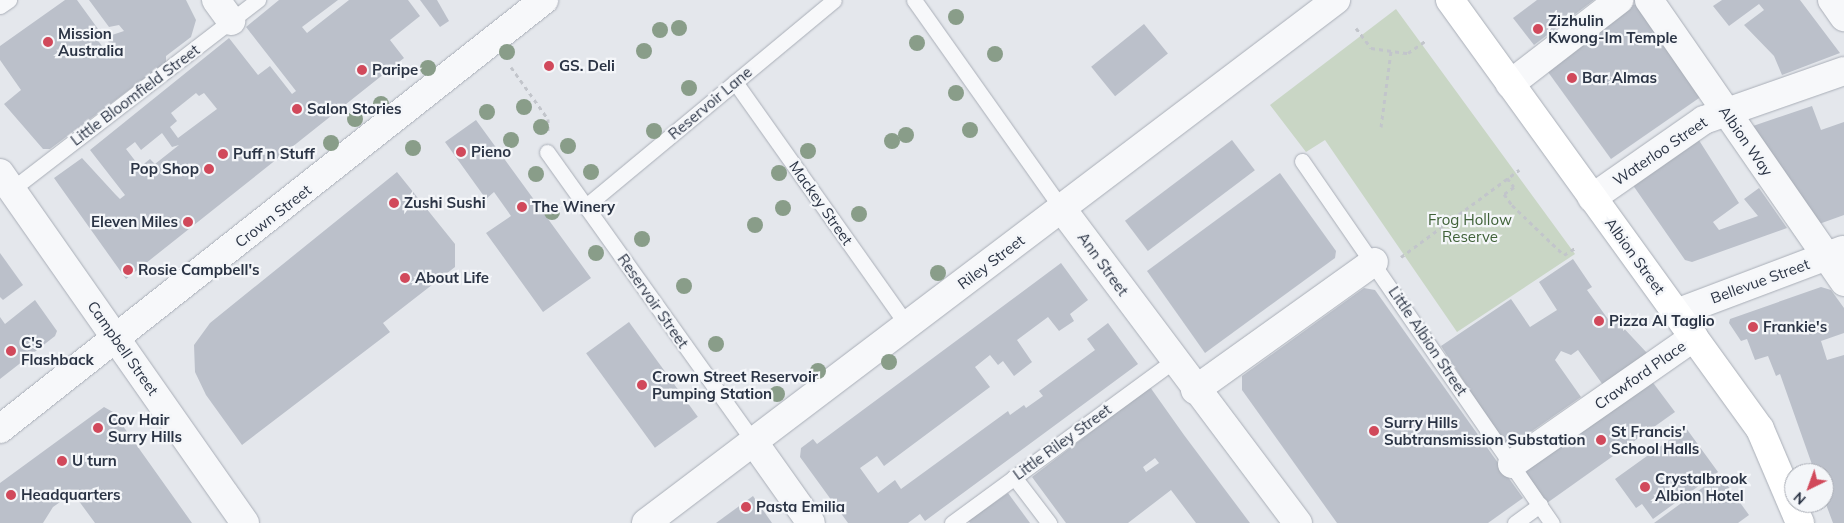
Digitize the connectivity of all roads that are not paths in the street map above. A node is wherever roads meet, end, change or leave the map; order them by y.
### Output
1 (9, 0) edge
2 (258, 0) edge
3 (544, 0) edge
4 (834, 0) edge
5 (914, 0) edge
6 (1336, 0) edge
7 (1450, 0) edge
8 (1619, 0) edge
9 (1648, 0) edge
10 (1832, 0) edge
11 (0, 6) edge
12 (224, 11) edge
13 (1844, 17) edge
14 (1844, 72) edge
15 (735, 82) junction
16 (1510, 84) junction
17 (1724, 110) junction
18 (547, 152) road end
19 (1302, 161) dead end
20 (6, 182) edge
21 (1592, 198) junction
22 (586, 206) junction
23 (1062, 209) junction
24 (1835, 253) edge
25 (1377, 267) junction
26 (1844, 282) edge
27 (1676, 313) junction
28 (907, 325) junction
29 (1694, 337) junction
30 (118, 340) junction
31 (1172, 361) junction
32 (1195, 390) junction
33 (0, 430) edge
34 (753, 441) junction
35 (1512, 464) junction
36 (1014, 477) junction
37 (1540, 505) junction
38 (245, 523) edge
39 (646, 523) edge
40 (811, 523) edge
41 (952, 523) edge
42 (1049, 523) edge
43 (1298, 523) edge
44 (1515, 523) edge
45 (1552, 523) edge
46 (1800, 523) edge

1 - 11 lane
2 - 12 lane, Little Bloomfield Street
3 - 30 street, Crown Street
4 - 15 lane, Reservoir Lane
5 - 23 lane, Ann Street
6 - 23 street, Riley Street
7 - 16 main road, Albion Street
8 - 16 street
9 - 17 street, Albion Way
10 - 13 street
12 - 20 lane, Little Bloomfield Street
14 - 17 street, Waterloo Street
15 - 22 lane, Reservoir Lane
15 - 28 lane, Mackey Street
16 - 21 main road, Albion Street
17 - 21 street, Waterloo Street
17 - 24 street, Albion Way
18 - 22 lane, Reservoir Street
19 - 25 lane, Little Albion Street
20 - 30 street, Campbell Street
21 - 27 main road, Albion Street
22 - 34 lane, Reservoir Street
23 - 28 street, Riley Street
23 - 31 street, Ann Street
24 - 26 street, Albion Way
24 - 27 street, Bellevue Street
25 - 32 street
25 - 35 lane, Little Albion Street
27 - 29 main road, Albion Street
28 - 34 street, Riley Street
29 - 35 street, Crawford Place
29 - 46 main road, Albion Street
30 - 33 street, Crown Street
30 - 38 street, Campbell Street
31 - 32 street, Ann Street
31 - 36 lane, Little Riley Street
32 - 43 street, Ann Street
34 - 39 street, Riley Street
34 - 40 street, Reservoir Street
35 - 37 lane, Little Albion Street
36 - 41 lane, Little Riley Street
36 - 42 lane
37 - 44 lane
37 - 45 lane, Little Albion Street

